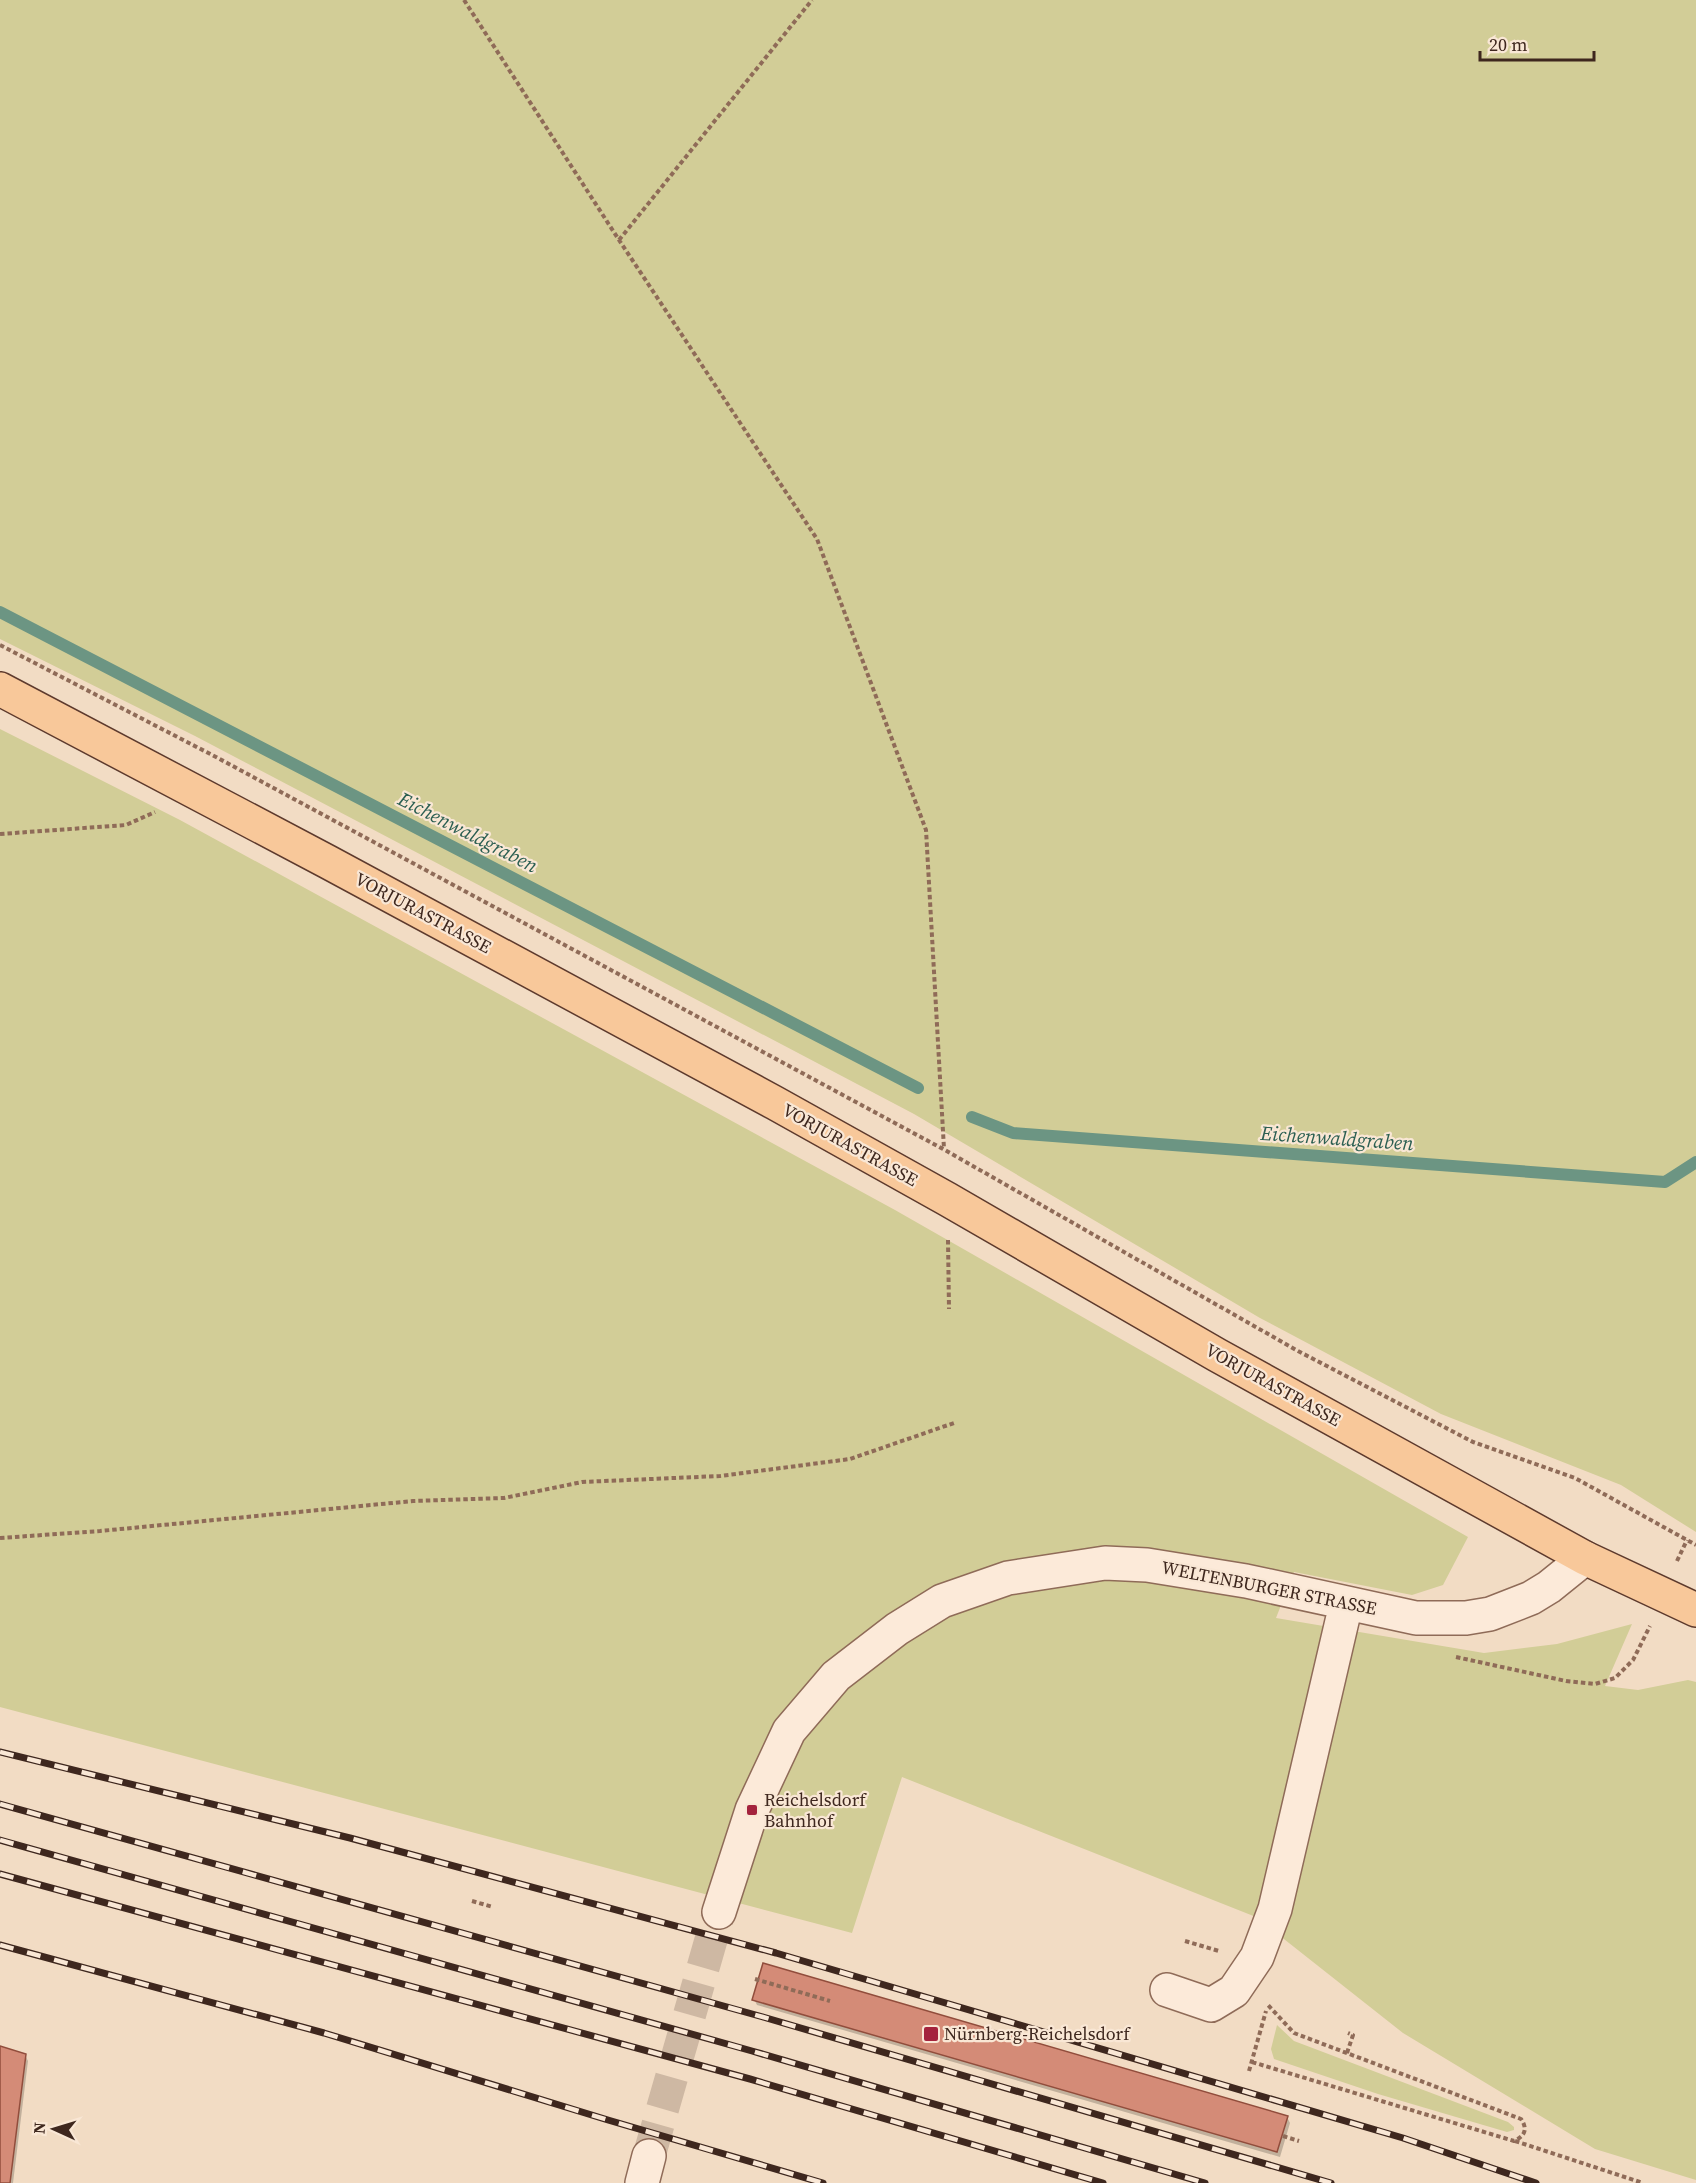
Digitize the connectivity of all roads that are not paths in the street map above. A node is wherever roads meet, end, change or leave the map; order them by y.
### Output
1 (0, 689) edge
2 (1584, 1558) junction
3 (1346, 1604) junction
4 (1696, 1610) edge
5 (718, 1912) tunnel mouth
6 (1167, 1990) dead end

1 - 2 main road, VORJURASTRASSE
2 - 3 street, WELTENBURGER STRASSE
2 - 4 main road, VORJURASTRASSE
3 - 5 street, WELTENBURGER STRASSE
3 - 6 street

